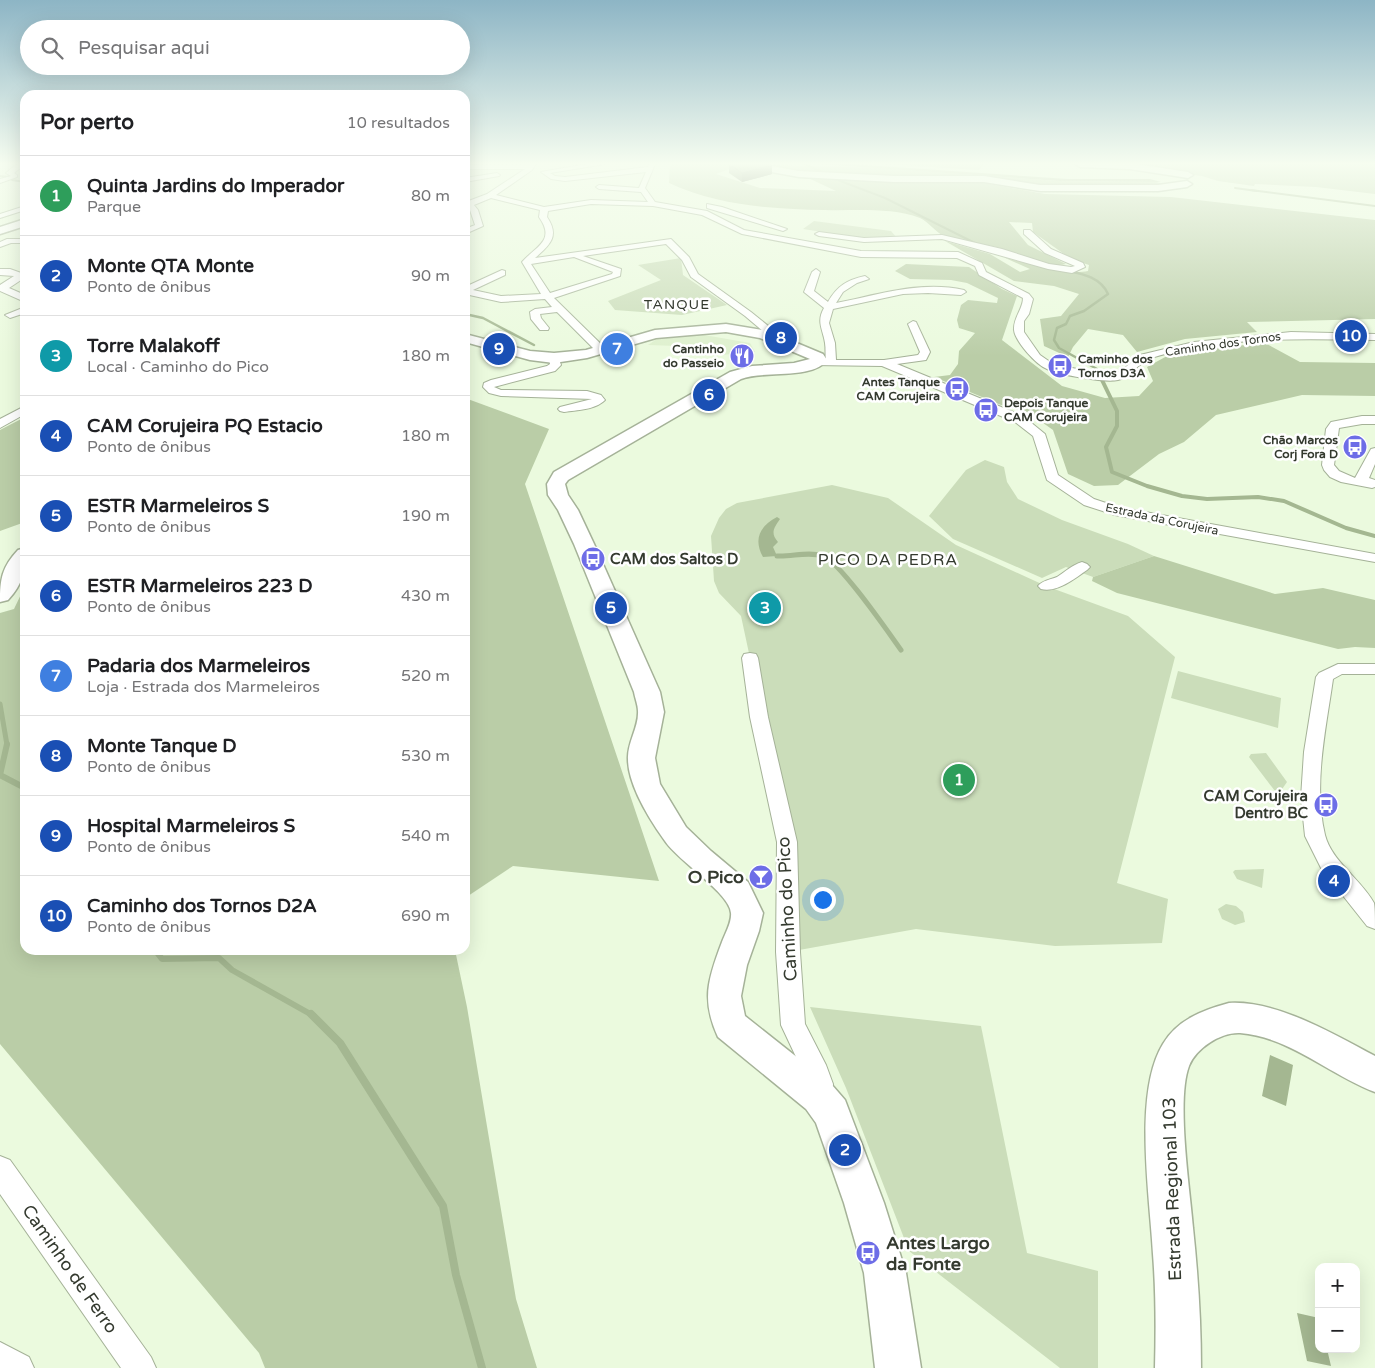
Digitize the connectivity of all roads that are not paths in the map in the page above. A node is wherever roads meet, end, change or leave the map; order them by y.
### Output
1 (550, 228) edge
2 (737, 228) edge
3 (781, 228) edge
4 (794, 230) dead end
5 (1027, 232) dead end
6 (811, 233) dead end
7 (20, 241) edge
8 (0, 249) edge
9 (575, 256) junction
10 (526, 262) junction
11 (0, 272) edge
12 (816, 272) dead end
13 (502, 273) dead end
14 (20, 275) edge
15 (20, 277) edge
16 (865, 279) dead end
17 (470, 289) edge
18 (470, 292) edge
19 (961, 292) dead end
20 (549, 296) junction
21 (20, 297) edge
22 (829, 307) junction
23 (560, 309) junction
24 (20, 312) edge
25 (10, 315) dead end
26 (913, 324) dead end
27 (544, 328) dead end
28 (771, 337) junction
29 (1375, 337) edge
30 (470, 339) edge
31 (601, 350) junction
32 (554, 358) junction
33 (824, 363) junction
34 (884, 363) junction
35 (564, 409) dead end
36 (20, 412) edge
37 (1375, 420) edge
38 (0, 424) edge
39 (1375, 452) edge
40 (1373, 485) edge
41 (1375, 558) edge
42 (20, 559) edge
43 (1082, 567) dead end
44 (1046, 586) dead end
45 (0, 595) edge
46 (750, 658) dead end
47 (1375, 669) edge
48 (1375, 920) edge
49 (1375, 1075) edge
50 (819, 1097) junction
51 (0, 1170) edge
52 (0, 1358) edge
53 (18, 1368) edge
54 (140, 1368) edge
55 (898, 1368) edge
56 (1178, 1368) edge

1 - 10 street
2 - 29 street, Caminho dos Tornos
3 - 4 street
5 - 6 street
7 - 8 street
9 - 10 street
9 - 20 street
9 - 28 street
10 - 20 street
11 - 14 street
12 - 22 street
13 - 17 street
15 - 21 street
16 - 22 street
18 - 20 street
19 - 22 street
20 - 23 street
22 - 33 street
23 - 27 street
23 - 31 street
24 - 25 street
26 - 34 street
28 - 31 main road
28 - 33 main road
30 - 32 main road
31 - 32 main road
32 - 35 street
33 - 34 street
33 - 50 main road
34 - 41 street, Estrada da Corujeira
36 - 38 street
37 - 40 street
39 - 40 street
42 - 45 main road
43 - 44 street
46 - 50 street, Caminho do Pico
47 - 48 street
49 - 56 main road, Estrada Regional 103
50 - 55 main road
51 - 54 street, Caminho de Ferro
52 - 53 street

